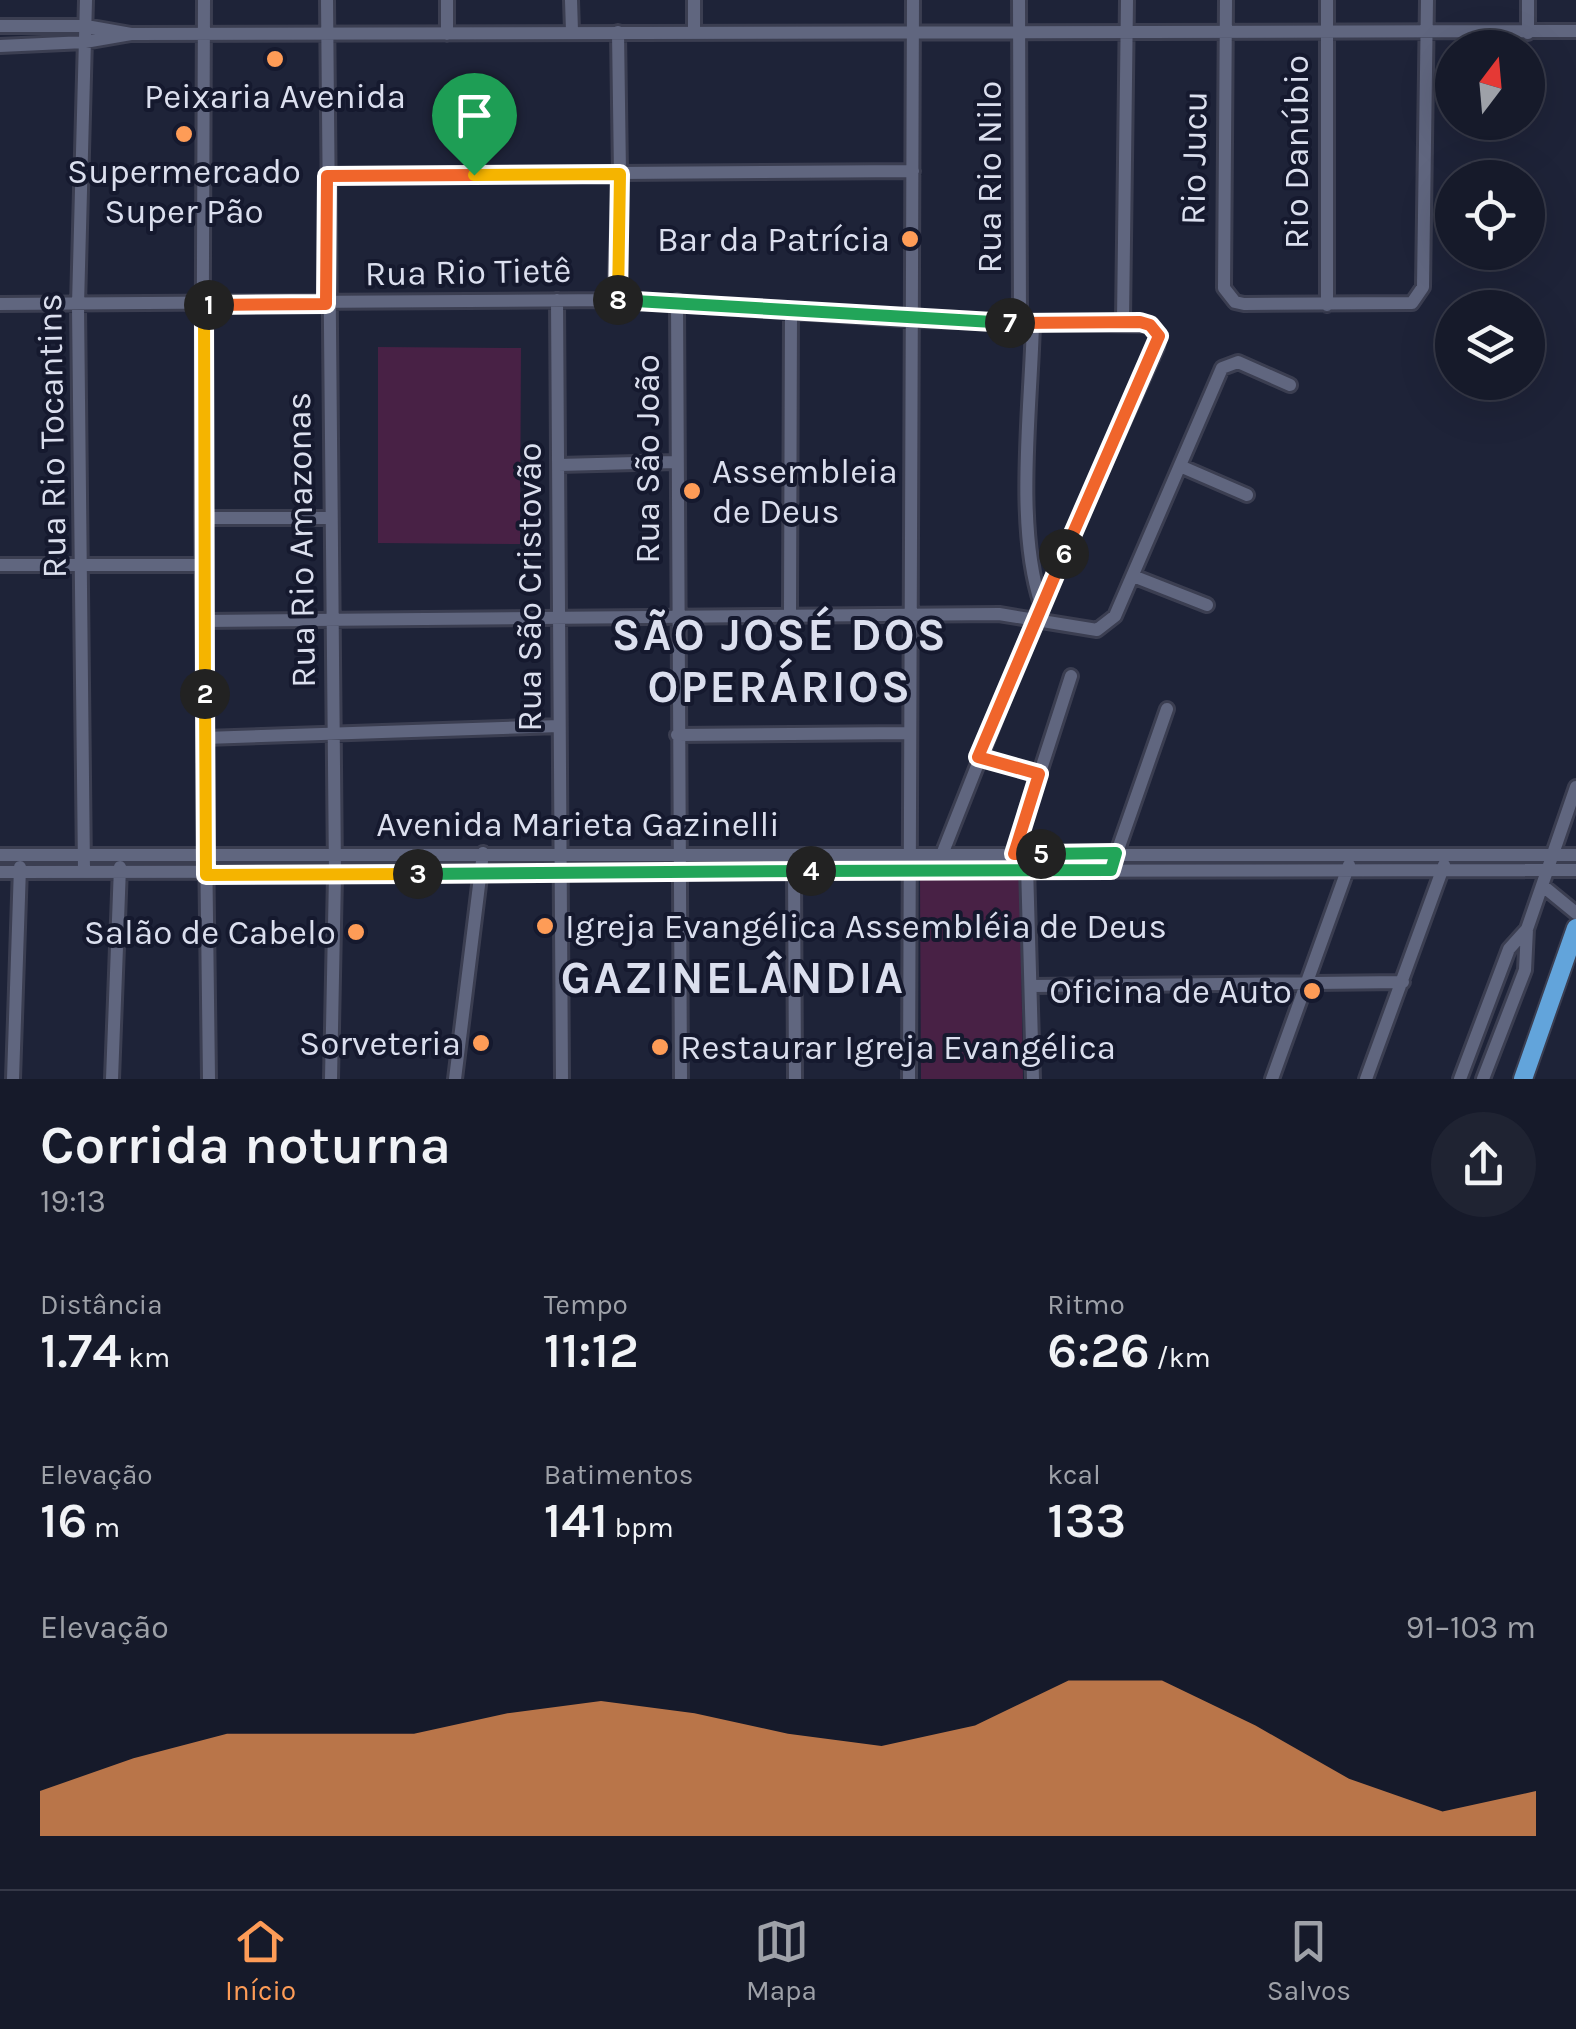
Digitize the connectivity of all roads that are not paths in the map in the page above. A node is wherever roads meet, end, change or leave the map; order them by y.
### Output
1 (86, 0) edge
2 (204, 0) edge
3 (326, 0) edge
4 (447, 0) edge
5 (571, 0) edge
6 (694, 0) edge
7 (913, 0) edge
8 (1019, 0) edge
9 (1126, 0) edge
10 (1226, 0) edge
11 (1327, 0) edge
12 (1427, 0) edge
13 (1528, 0) edge
14 (0, 26) edge
15 (86, 26) junction
16 (913, 29) junction
17 (1528, 30) edge
18 (572, 31) junction
19 (1018, 31) junction
20 (1576, 31) edge
21 (204, 32) junction
22 (618, 32) junction
23 (1426, 32) junction
24 (1435, 32) edge
25 (1545, 32) edge
26 (694, 33) junction
27 (1126, 33) junction
28 (1226, 33) junction
29 (1326, 33) junction
30 (131, 34) junction
31 (326, 34) junction
32 (447, 34) junction
33 (85, 42) junction
34 (0, 46) edge
35 (913, 171) junction
36 (620, 174) junction
37 (327, 176) junction
38 (557, 300) junction
39 (615, 300) junction
40 (677, 302) junction
41 (0, 304) edge
42 (326, 304) junction
43 (78, 305) junction
44 (204, 305) junction
45 (1327, 305) junction
46 (791, 312) junction
47 (915, 320) junction
48 (1123, 322) junction
49 (1026, 323) junction
50 (1290, 385) dead end
51 (676, 462) junction
52 (558, 465) junction
53 (1180, 466) junction
54 (1247, 495) dead end
55 (202, 518) junction
56 (330, 518) junction
57 (84, 564) junction
58 (0, 565) edge
59 (202, 565) junction
60 (1133, 576) junction
61 (1041, 604) junction
62 (1207, 605) dead end
63 (790, 613) junction
64 (678, 615) junction
65 (912, 615) junction
66 (558, 616) junction
67 (332, 619) junction
68 (1036, 619) junction
69 (204, 621) junction
70 (1071, 676) dead end
71 (1167, 709) dead end
72 (559, 726) junction
73 (910, 732) junction
74 (334, 734) junction
75 (676, 735) junction
76 (205, 738) junction
77 (978, 757) junction
78 (1039, 774) junction
79 (1576, 787) edge
80 (1560, 832) junction
81 (1576, 833) edge
82 (85, 852) junction
83 (909, 852) junction
84 (943, 852) junction
85 (1116, 853) junction
86 (1202, 853) junction
87 (1352, 853) junction
88 (1448, 853) junction
89 (118, 854) junction
90 (334, 854) junction
91 (483, 854) junction
92 (562, 854) junction
93 (794, 854) junction
94 (1020, 854) junction
95 (1553, 854) junction
96 (20, 855) junction
97 (1576, 855) edge
98 (0, 856) edge
99 (206, 856) junction
100 (679, 856) junction
101 (909, 870) junction
102 (1111, 870) junction
103 (1201, 870) junction
104 (1348, 870) junction
105 (1576, 870) edge
106 (84, 871) junction
107 (1548, 871) junction
108 (0, 872) edge
109 (20, 872) junction
110 (120, 872) junction
111 (680, 872) junction
112 (794, 872) junction
113 (1028, 872) junction
114 (1443, 872) junction
115 (481, 873) junction
116 (563, 873) junction
117 (206, 875) junction
118 (335, 875) junction
119 (1542, 886) junction
120 (1576, 913) edge
121 (1576, 928) edge
122 (1527, 929) junction
123 (1307, 980) junction
124 (1403, 982) junction
125 (1032, 986) junction
126 (13, 1079) edge
127 (112, 1079) edge
128 (209, 1079) edge
129 (330, 1079) edge
130 (454, 1079) edge
131 (562, 1079) edge
132 (681, 1079) edge
133 (795, 1079) edge
134 (909, 1079) edge
135 (1034, 1079) edge
136 (1272, 1079) edge
137 (1366, 1079) edge
138 (1460, 1079) edge
139 (1483, 1079) edge
140 (1523, 1079) edge

1 - 15 street, Rua Rio Tocantins
2 - 21 street
3 - 31 street, Rua Rio Amazonas
4 - 32 street
5 - 18 street
6 - 26 street
7 - 16 street
8 - 19 street, Rua Rio Nilo
9 - 27 street
10 - 28 street, Rio Jucu
11 - 29 street, Rio Danúbio
12 - 23 street
13 - 17 street
14 - 15 street
15 - 30 street
15 - 33 street, Rua Rio Tocantins
16 - 19 street
16 - 26 street
16 - 35 street
18 - 22 street
18 - 32 street
19 - 27 street
19 - 49 street, Rua Rio Nilo
20 - 25 street
21 - 30 street
21 - 31 street
21 - 44 street
22 - 26 street
22 - 36 street
23 - 24 street
23 - 29 street
23 - 45 street
27 - 28 street
27 - 48 street
28 - 29 street
28 - 45 street, Rio Jucu
29 - 45 street, Rio Danúbio
30 - 33 street
31 - 32 street
31 - 37 street, Rua Rio Amazonas
33 - 34 street
33 - 43 street, Rua Rio Tocantins
35 - 36 street
35 - 47 street
36 - 37 street
36 - 39 street
37 - 42 street, Rua Rio Amazonas
38 - 39 street, Rua Rio Tietê
38 - 42 street, Rua Rio Tietê
38 - 52 street, Rua São Cristovão
39 - 40 street, Rua Rio Tietê
40 - 46 street, Rua Rio Tietê
40 - 51 street, Rua São João
41 - 43 street, Rua Rio Tietê
42 - 44 street, Rua Rio Tietê
42 - 56 street, Rua Rio Amazonas
43 - 44 street, Rua Rio Tietê
43 - 57 street, Rua Rio Tocantins
44 - 55 street
46 - 47 street, Rua Rio Tietê
46 - 63 street
47 - 49 street, Rua Rio Tietê
47 - 65 street
48 - 49 street, Rua Rio Tietê
48 - 61 street
49 - 61 street, Rua Rio Nilo
50 - 53 street
51 - 52 street
51 - 64 street, Rua São João
52 - 66 street, Rua São Cristovão
53 - 54 street
53 - 60 street
55 - 56 street
55 - 59 street
56 - 67 street, Rua Rio Amazonas
57 - 58 street
57 - 59 street
57 - 82 street, Rua Rio Tocantins
59 - 69 street
60 - 62 street
60 - 68 street
61 - 68 street
63 - 64 street
63 - 65 street
64 - 66 street
64 - 75 street, Rua São João
65 - 68 street
65 - 73 street
66 - 67 street
66 - 72 street, Rua São Cristovão
67 - 69 street
67 - 74 street, Rua Rio Amazonas
68 - 77 street
69 - 76 street
70 - 78 street
71 - 85 street
72 - 74 street
72 - 92 street, Rua São Cristovão
73 - 75 street
73 - 83 street
74 - 76 street
74 - 90 street, Rua Rio Amazonas
75 - 100 street, Rua São João
76 - 99 street
77 - 78 street
77 - 84 street
78 - 94 street
79 - 80 street
80 - 81 street
80 - 95 street
82 - 89 street, Avenida Marieta Gazinelli
82 - 96 street, Avenida Marieta Gazinelli
82 - 106 street, Rua Rio Tocantins
83 - 84 street, Avenida Marieta Gazinelli
83 - 93 street, Avenida Marieta Gazinelli
83 - 101 street
84 - 94 street, Avenida Marieta Gazinelli
85 - 86 street, Avenida Marieta Gazinelli
85 - 94 street, Avenida Marieta Gazinelli
85 - 102 street
86 - 87 street, Avenida Marieta Gazinelli
86 - 103 street
87 - 88 street, Avenida Marieta Gazinelli
87 - 104 street
88 - 95 street, Avenida Marieta Gazinelli
88 - 114 street
89 - 99 street, Avenida Marieta Gazinelli
89 - 110 street
90 - 91 street, Avenida Marieta Gazinelli
90 - 99 street, Avenida Marieta Gazinelli
90 - 118 street, Rua Rio Amazonas
91 - 92 street, Avenida Marieta Gazinelli
91 - 115 street
92 - 100 street, Avenida Marieta Gazinelli
92 - 116 street, Rua São Cristovão
93 - 100 street, Avenida Marieta Gazinelli
93 - 112 street
94 - 113 street
95 - 97 street, Avenida Marieta Gazinelli
95 - 107 street
96 - 98 street, Avenida Marieta Gazinelli
96 - 109 street
99 - 117 street
100 - 111 street, Rua São João
101 - 112 street, Avenida Marieta Gazinelli
101 - 113 street, Avenida Marieta Gazinelli
101 - 134 street
102 - 103 street, Avenida Marieta Gazinelli
102 - 113 street, Avenida Marieta Gazinelli
103 - 104 street, Avenida Marieta Gazinelli
104 - 114 street, Avenida Marieta Gazinelli
104 - 123 street
105 - 107 street, Avenida Marieta Gazinelli
106 - 109 street, Avenida Marieta Gazinelli
106 - 110 street, Avenida Marieta Gazinelli
107 - 114 street, Avenida Marieta Gazinelli
107 - 119 street
108 - 109 street, Avenida Marieta Gazinelli
109 - 126 street
110 - 117 street, Avenida Marieta Gazinelli
110 - 127 street
111 - 112 street, Avenida Marieta Gazinelli
111 - 116 street, Avenida Marieta Gazinelli
111 - 132 street, Rua São João
112 - 133 street
113 - 125 street
114 - 124 street
115 - 116 street, Avenida Marieta Gazinelli
115 - 118 street, Avenida Marieta Gazinelli
115 - 130 street
116 - 131 street, Rua São Cristovão
117 - 118 street, Avenida Marieta Gazinelli
117 - 128 street
118 - 129 street, Rua Rio Amazonas
119 - 120 street
119 - 122 street
121 - 140 highway
122 - 138 street
122 - 139 street
123 - 124 street
123 - 125 street
123 - 136 street
124 - 137 street
125 - 135 street

